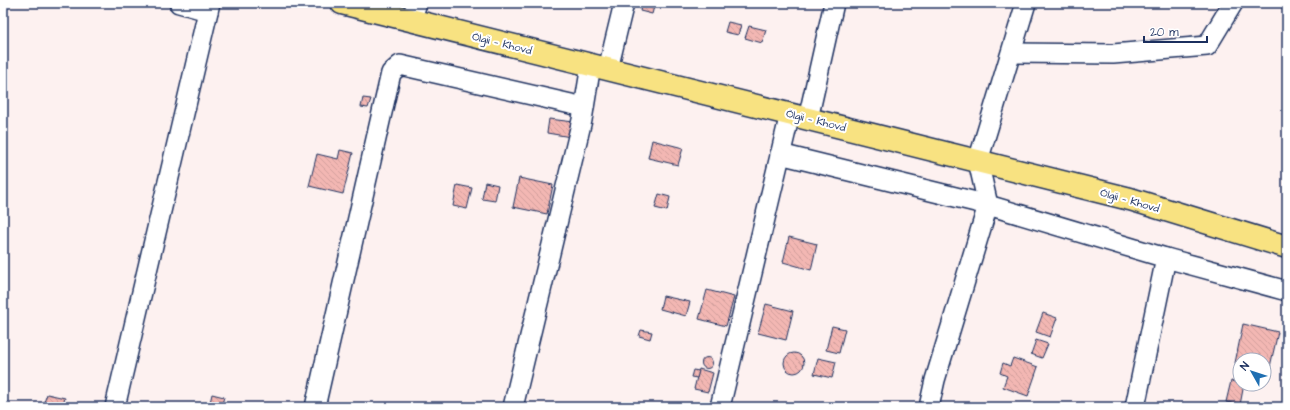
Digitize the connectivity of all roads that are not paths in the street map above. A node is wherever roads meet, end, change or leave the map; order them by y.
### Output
1 (179, 3) edge
2 (342, 3) edge
3 (624, 3) edge
4 (834, 3) edge
5 (1026, 3) edge
6 (1233, 3) edge
7 (209, 7) edge
8 (414, 12) edge
9 (1012, 53) junction
10 (599, 67) junction
11 (584, 107) junction
12 (799, 116) junction
13 (780, 154) junction
14 (978, 161) junction
15 (988, 205) junction
16 (1287, 247) edge
17 (1166, 258) junction
18 (1287, 291) edge
19 (115, 407) edge
20 (315, 407) edge
21 (514, 407) edge
22 (720, 407) edge
23 (929, 407) edge
24 (1135, 407) edge

1 - 7 street
2 - 8 highway, Ölgii — Khovd
3 - 10 street
4 - 12 street
5 - 9 street
6 - 9 street
7 - 19 street
8 - 10 highway, Ölgii — Khovd
9 - 14 street
10 - 11 street
10 - 12 highway, Ölgii — Khovd
11 - 20 street
11 - 21 street
12 - 13 street
12 - 14 highway, Ölgii — Khovd
13 - 15 street
13 - 22 street
14 - 15 street
14 - 16 highway, Ölgii — Khovd
15 - 17 street
15 - 23 street
17 - 18 street
17 - 24 street

